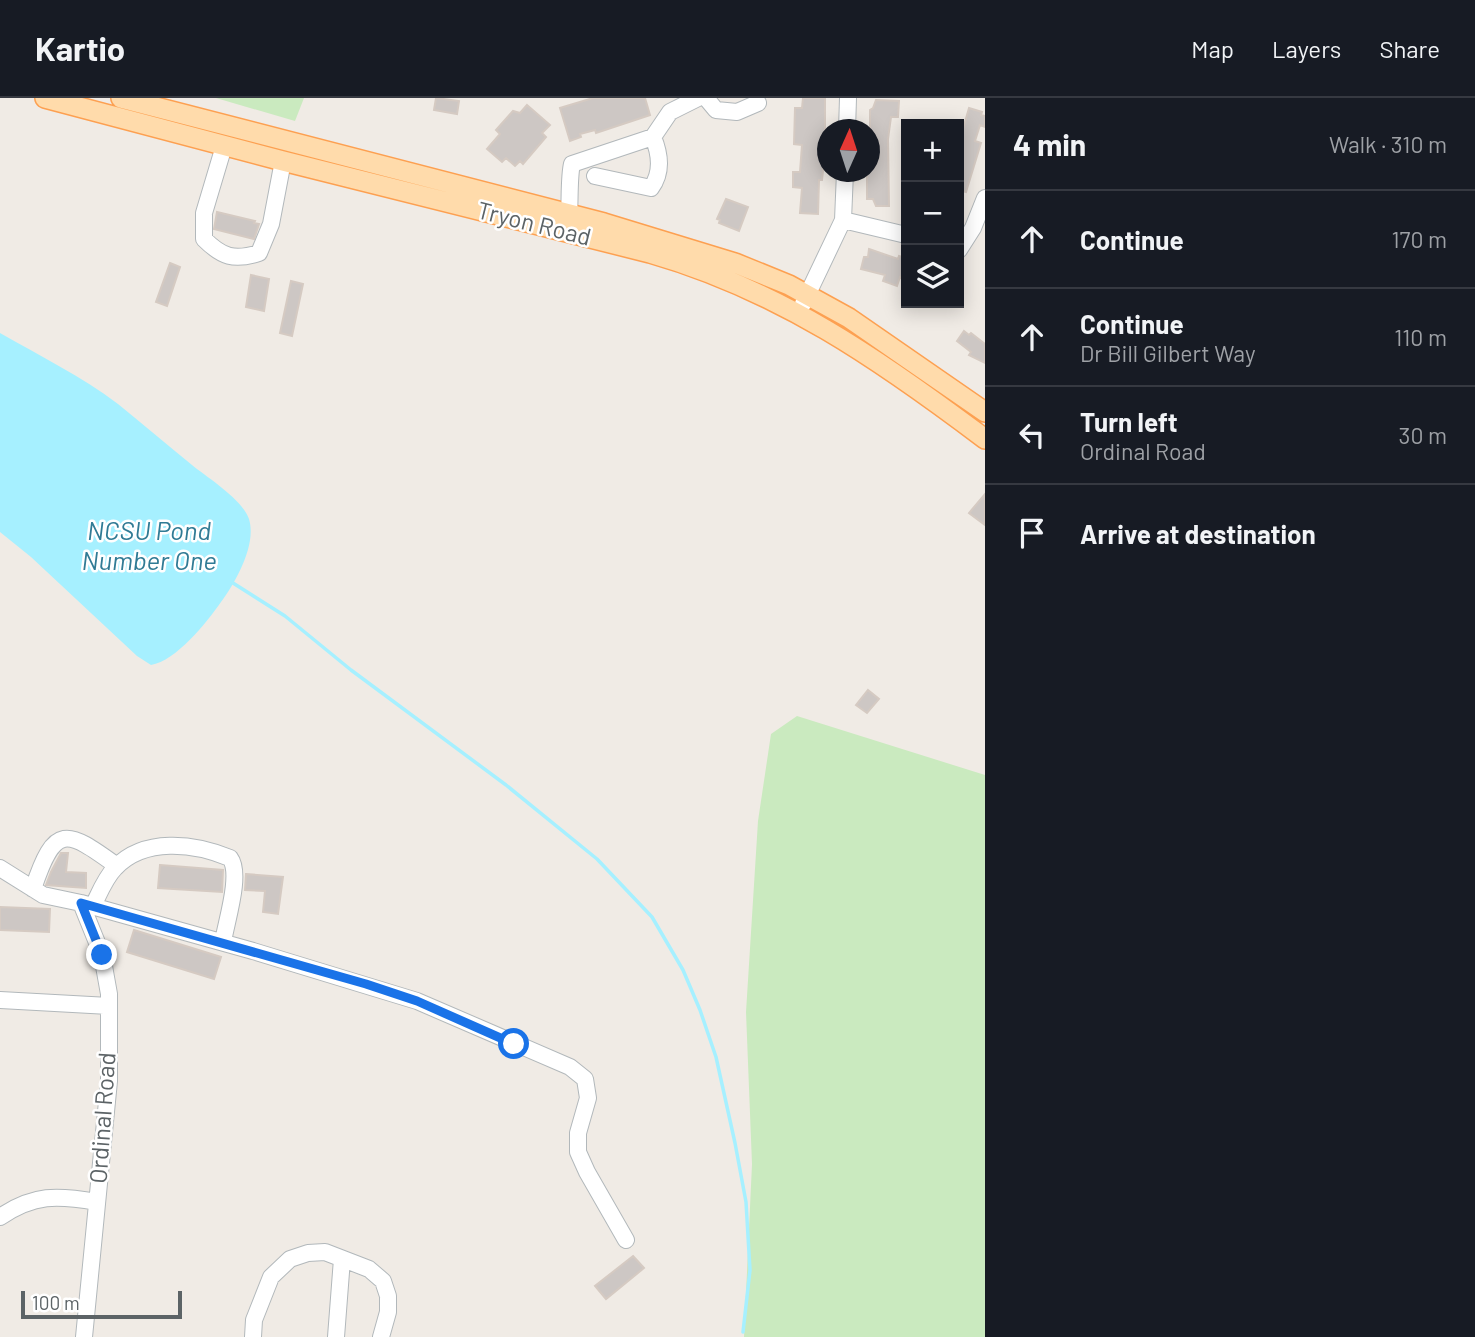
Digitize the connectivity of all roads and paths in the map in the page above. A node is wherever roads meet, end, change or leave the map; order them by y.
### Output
1 (45, 98) edge
2 (121, 98) edge
3 (698, 98) edge
4 (706, 98) edge
5 (848, 98) edge
6 (758, 103) dead end
7 (847, 119) edge
8 (653, 137) junction
9 (224, 146) junction
10 (283, 161) junction
11 (595, 176) dead end
12 (844, 182) edge
13 (985, 198) edge
14 (569, 214) junction
15 (842, 220) junction
16 (901, 234) edge
17 (962, 245) edge
18 (807, 294) junction
19 (799, 313) junction
20 (985, 412) edge
21 (985, 439) edge
22 (117, 866) junction
23 (0, 868) edge
24 (33, 889) junction
25 (87, 905) junction
26 (223, 942) junction
27 (0, 1000) edge
28 (109, 1006) junction
29 (97, 1202) junction
30 (0, 1217) edge
31 (626, 1240) dead end
32 (342, 1259) junction
33 (84, 1337) edge
34 (253, 1337) edge
35 (336, 1337) edge
36 (381, 1337) edge

1 - 9 main road, Tryon Road
2 - 14 main road, Tryon Road
3 - 8 street
4 - 6 street
5 - 7 street
8 - 11 street
8 - 14 street
9 - 10 main road, Tryon Road
9 - 10 street
10 - 19 main road, Tryon Road
12 - 15 street
13 - 17 street
14 - 18 main road, Tryon Road
15 - 16 street
15 - 18 street
18 - 19 street
18 - 20 main road, Tryon Road
19 - 21 main road, Tryon Road
22 - 24 street
22 - 25 street
22 - 26 street
23 - 24 street
24 - 25 street
25 - 26 street
25 - 28 street, Ordinal Road
26 - 31 street
27 - 28 street
28 - 29 street, Ordinal Road
29 - 30 street
29 - 33 street, Ordinal Road
32 - 34 street
32 - 35 street
32 - 36 street

